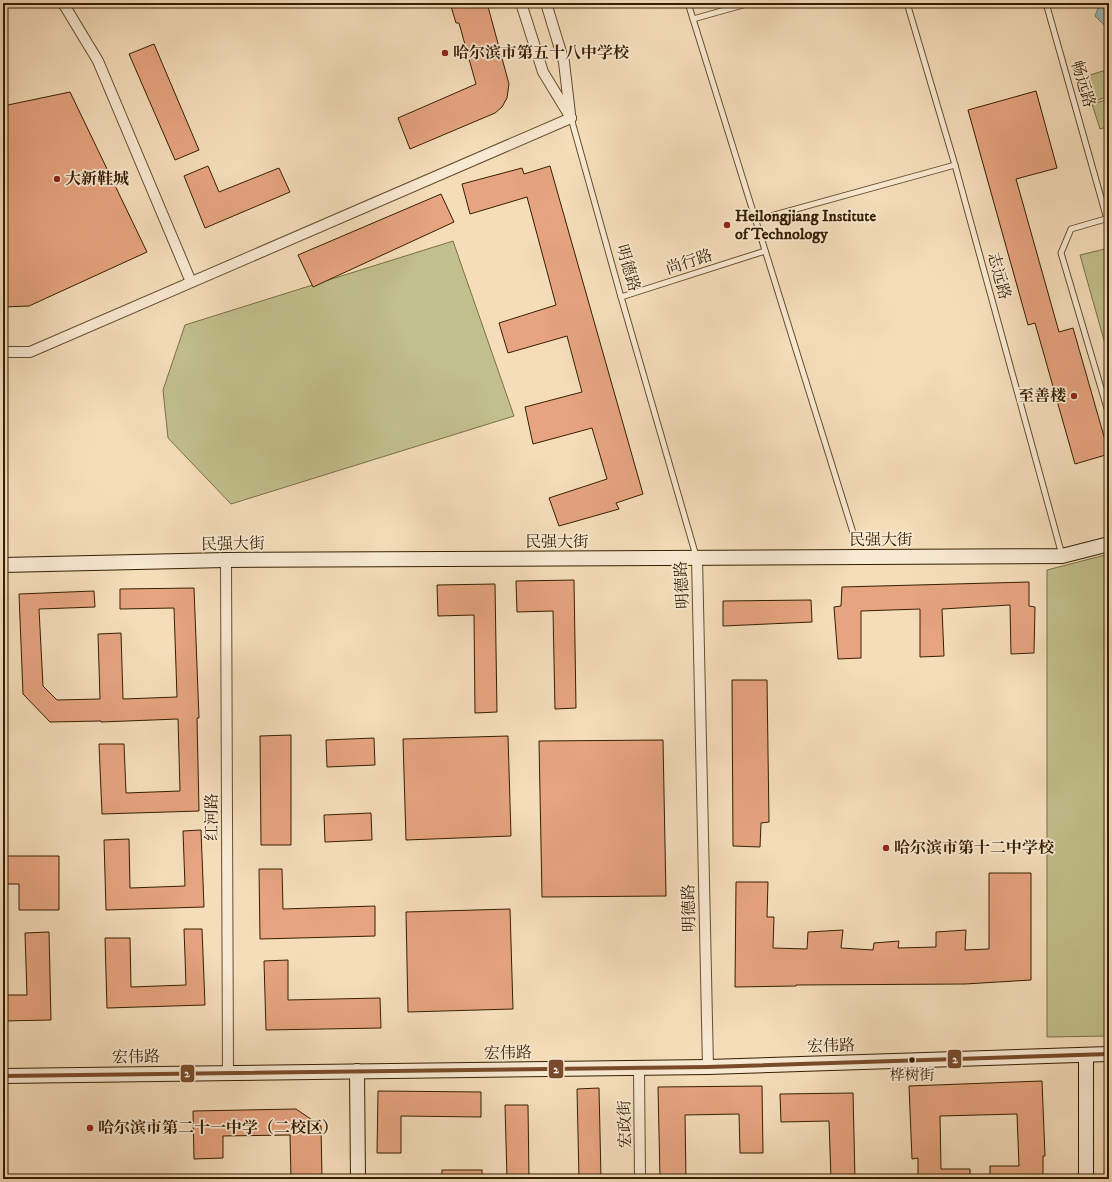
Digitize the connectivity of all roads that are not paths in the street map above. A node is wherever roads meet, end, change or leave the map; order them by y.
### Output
1 (63, 3) edge
2 (521, 3) edge
3 (546, 3) edge
4 (688, 3) edge
5 (750, 3) edge
6 (907, 3) edge
7 (1046, 3) edge
8 (693, 19) junction
9 (571, 118) junction
10 (955, 165) junction
11 (1108, 218) edge
12 (756, 220) junction
13 (766, 251) junction
14 (191, 282) junction
15 (621, 297) junction
16 (3, 352) edge
17 (1109, 415) edge
18 (856, 539) dead end
19 (1109, 544) edge
20 (1062, 556) junction
21 (697, 558) junction
22 (226, 560) junction
23 (3, 565) edge
24 (1109, 1054) edge
25 (1086, 1055) junction
26 (708, 1067) junction
27 (639, 1068) junction
28 (357, 1071) junction
29 (228, 1073) junction
30 (3, 1076) edge
31 (358, 1179) edge
32 (640, 1179) edge
33 (1086, 1179) edge

1 - 14 street
2 - 9 street, 明德路
3 - 9 street, 明德路
4 - 8 lane
5 - 8 lane
6 - 10 lane, 志远路
7 - 11 lane, 畅远路
8 - 12 lane
9 - 14 street
9 - 15 lane, 明德路
10 - 12 lane
10 - 20 lane, 志远路
11 - 17 lane
12 - 13 lane
13 - 15 lane, 尚行路
13 - 18 lane
14 - 16 street
15 - 21 lane, 明德路
19 - 20 main road, 民强大街
20 - 21 main road, 民强大街
21 - 22 main road, 民强大街
21 - 26 street, 明德路
22 - 23 main road, 民强大街
22 - 29 street, 红河路
24 - 25 main road, 宏伟路
25 - 26 main road, 宏伟路
25 - 33 main road
26 - 27 main road, 宏伟路
27 - 28 main road, 宏伟路
27 - 32 street, 宏政街
28 - 29 main road, 宏伟路
28 - 31 main road
29 - 30 main road, 宏伟路

